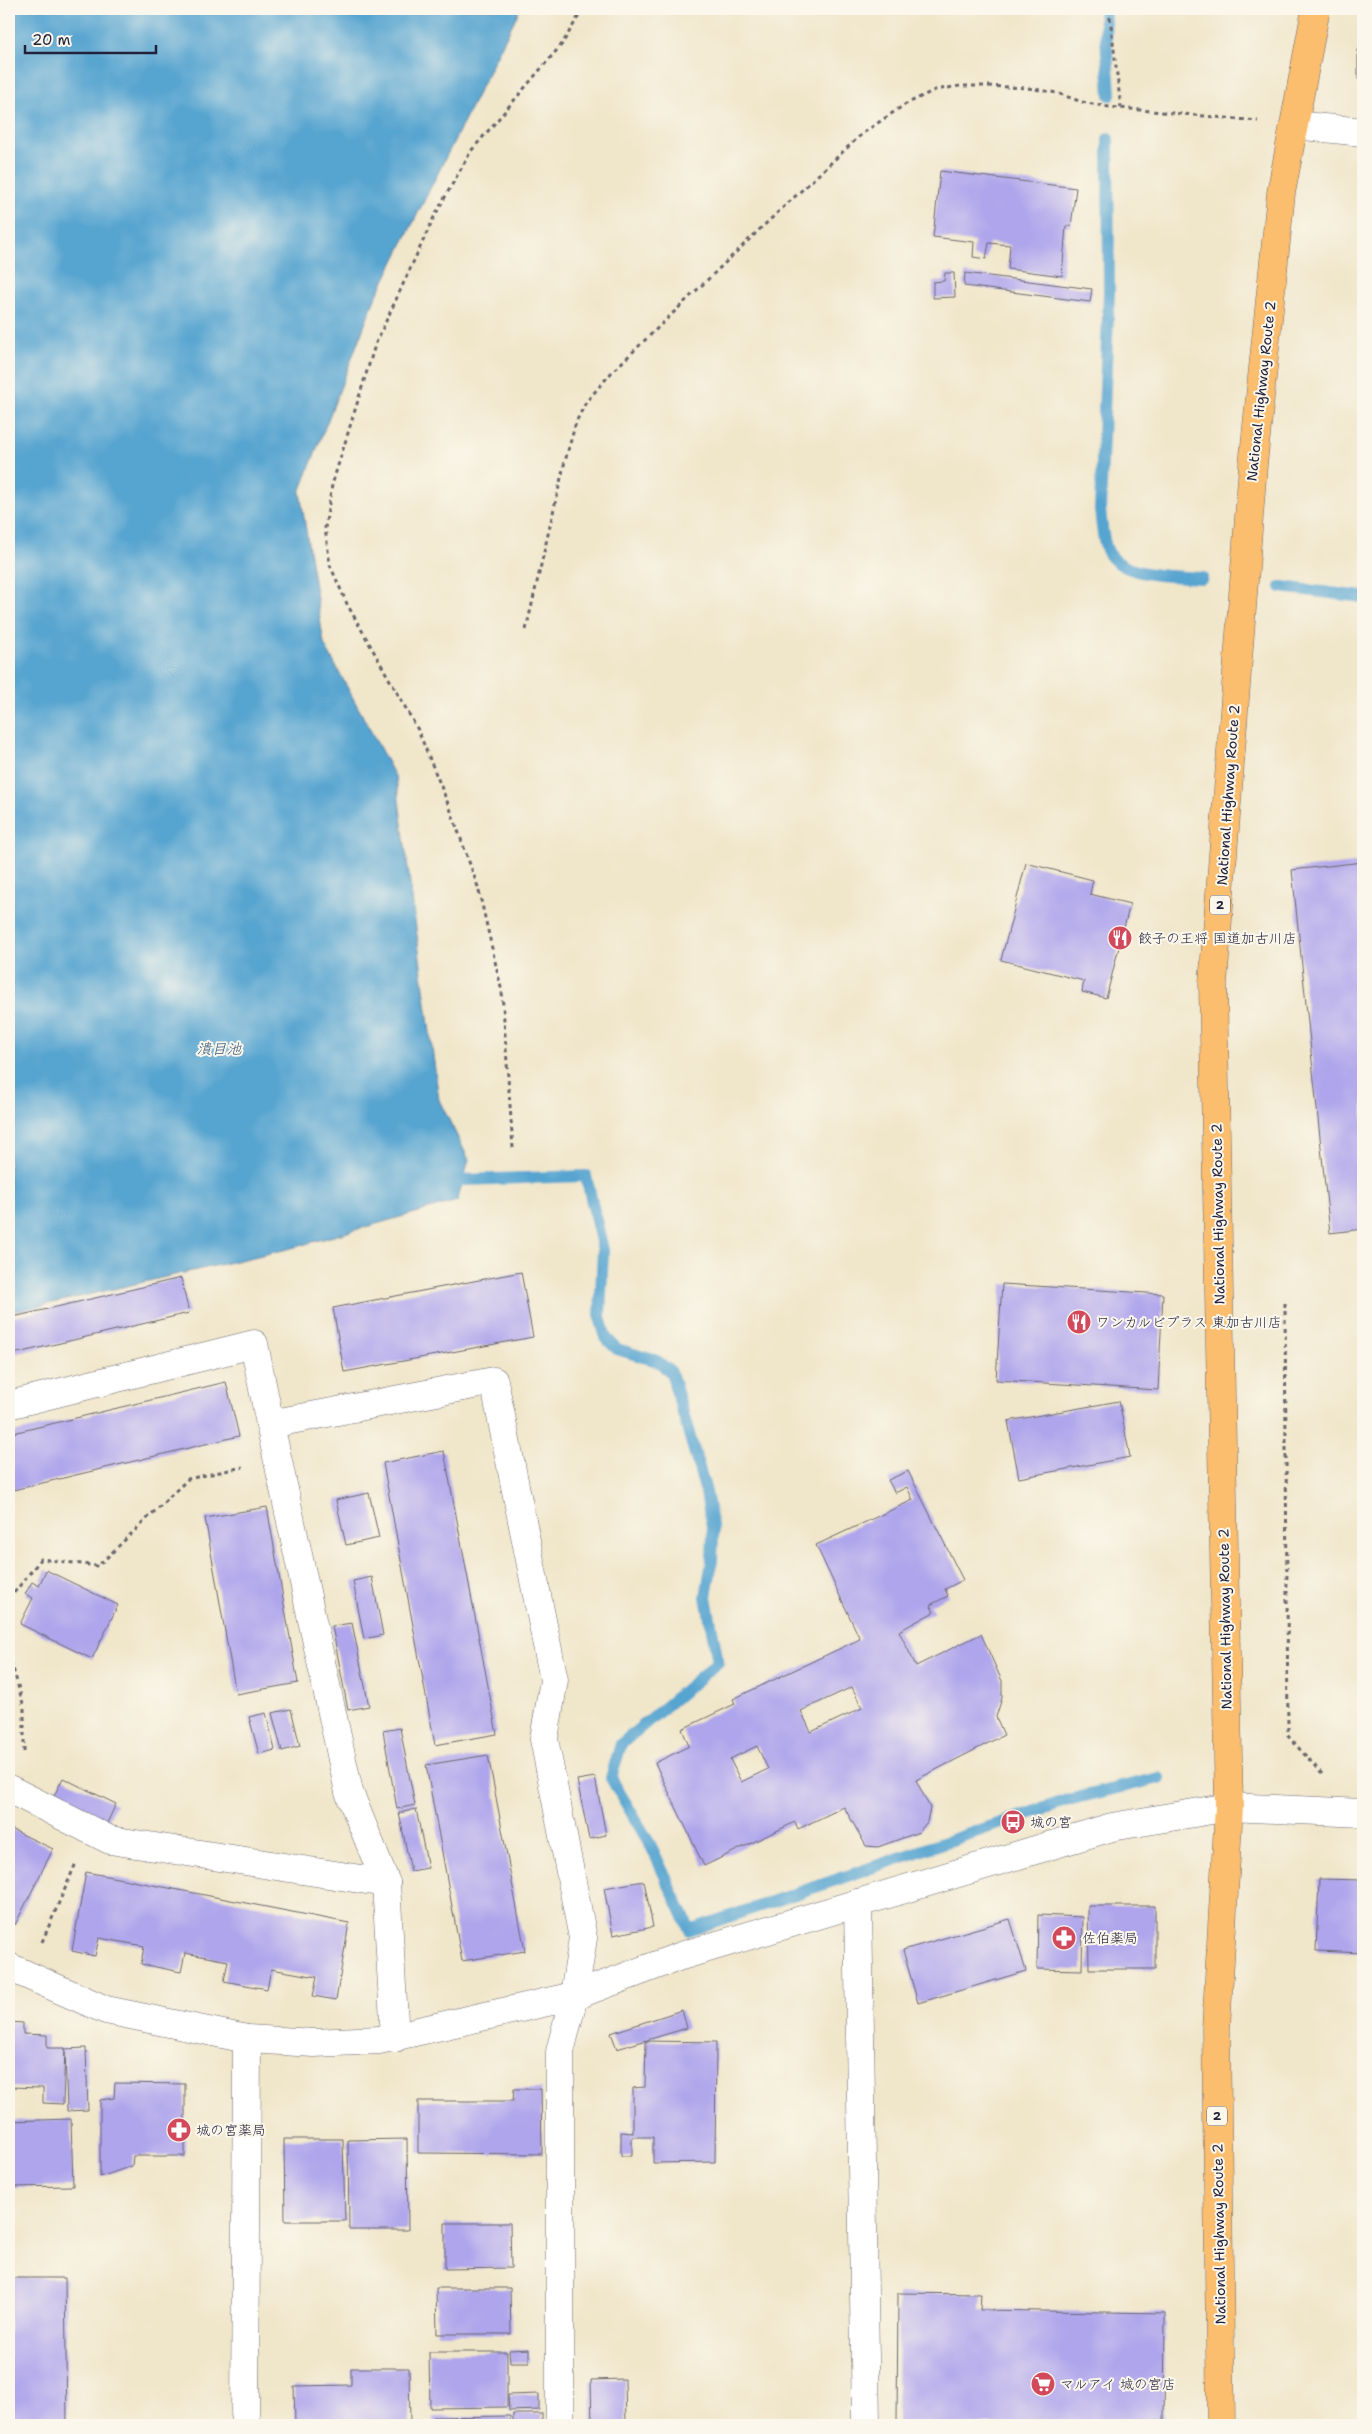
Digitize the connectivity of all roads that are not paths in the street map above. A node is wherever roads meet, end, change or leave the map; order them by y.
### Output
1 (1316, 9) edge
2 (1294, 124) junction
3 (1363, 132) edge
4 (9, 1405) edge
5 (270, 1424) junction
6 (16, 1793) edge
7 (1229, 1807) junction
8 (1363, 1813) edge
9 (386, 1883) junction
10 (858, 1903) junction
11 (18, 1971) edge
12 (574, 1996) junction
13 (395, 2038) junction
14 (247, 2039) junction
15 (245, 2425) edge
16 (560, 2425) edge
17 (866, 2425) edge
18 (1221, 2425) edge

1 - 2 highway, National Highway Route 2 / 2
2 - 3 street
2 - 7 highway, National Highway Route 2 / 2
4 - 5 street
5 - 9 street
5 - 12 street
6 - 9 street
7 - 8 street
7 - 10 street
7 - 18 highway, National Highway Route 2 / 2
9 - 13 street
10 - 12 street
10 - 17 street
11 - 14 street
12 - 13 street
12 - 16 street
13 - 14 street
14 - 15 street

